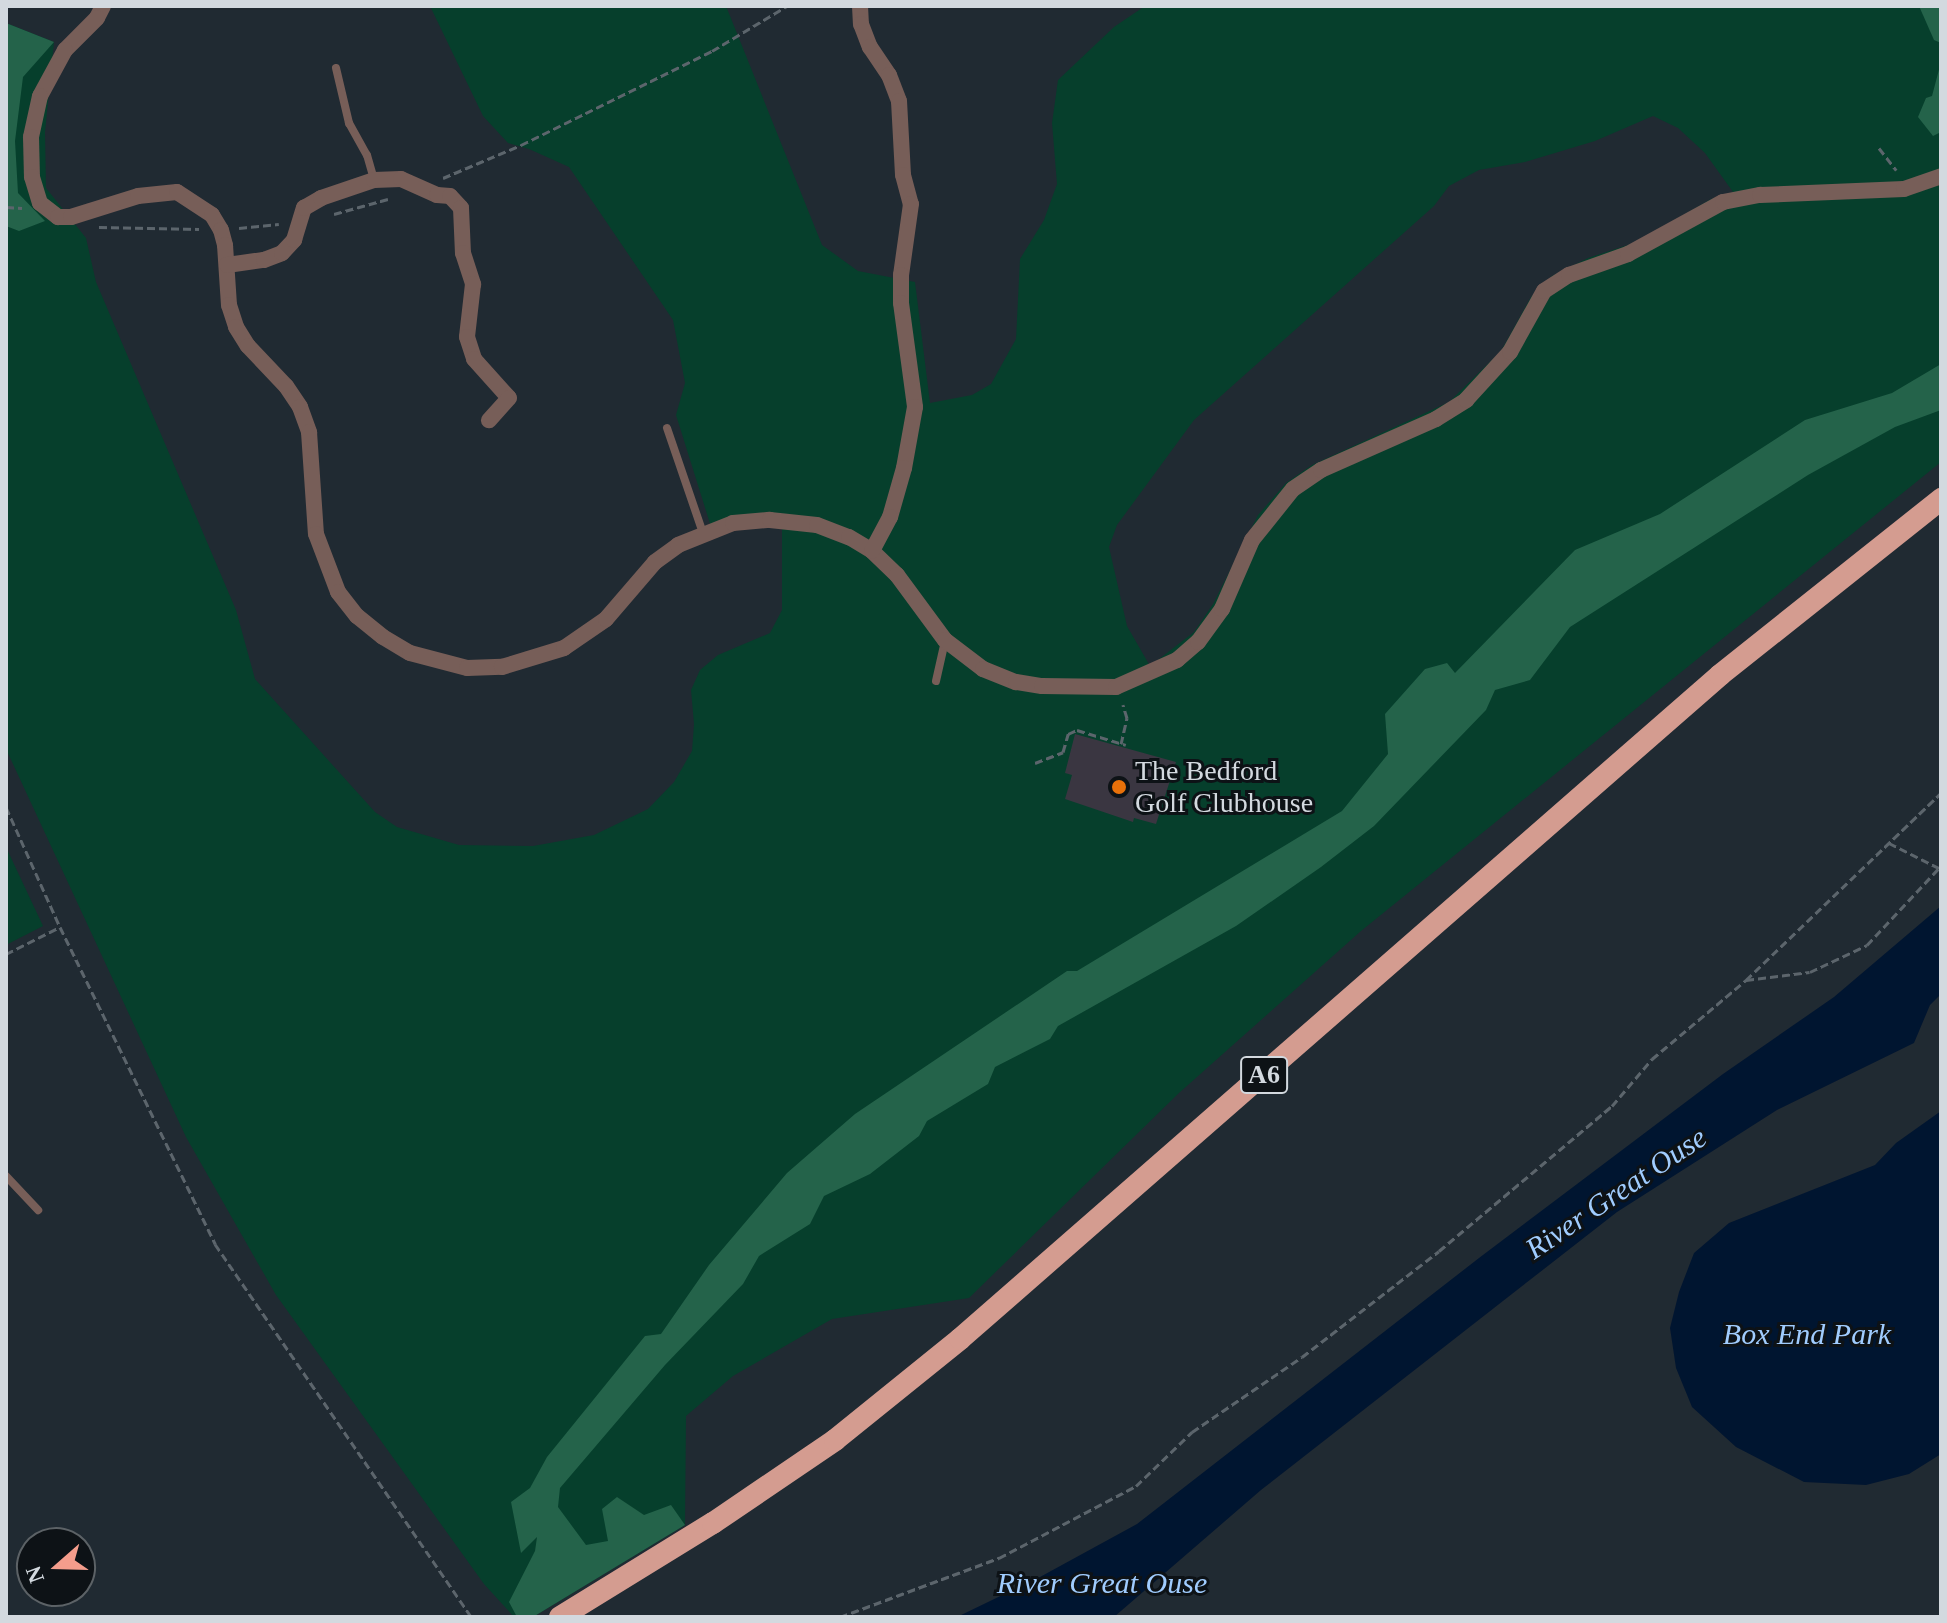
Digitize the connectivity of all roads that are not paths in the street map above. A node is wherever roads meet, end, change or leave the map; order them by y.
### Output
1 (103, 6) edge
2 (860, 6) edge
3 (336, 68) dead end
4 (1941, 176) edge
5 (374, 180) junction
6 (227, 265) junction
7 (489, 420) dead end
8 (667, 428) dead end
9 (1941, 499) edge
10 (703, 533) junction
11 (872, 551) junction
12 (945, 640) junction
13 (936, 681) dead end
14 (6, 1176) edge
15 (38, 1210) dead end
16 (560, 1617) edge

1 - 6 street
2 - 11 street
3 - 5 lane
4 - 12 street
5 - 6 street
5 - 7 street
6 - 10 street
8 - 10 lane
9 - 16 highway, A6
10 - 11 street
11 - 12 street
12 - 13 lane
14 - 15 lane

